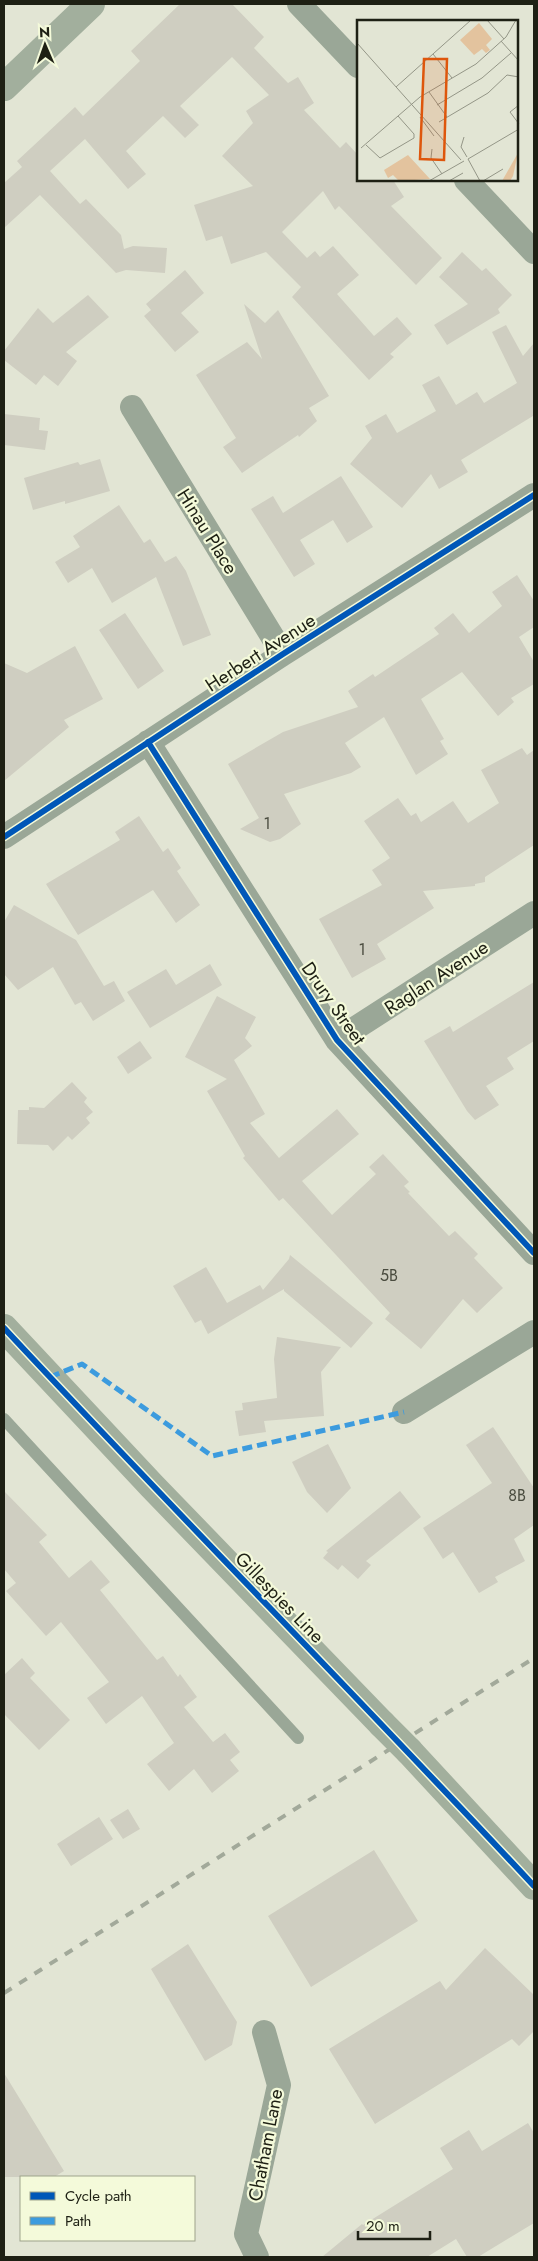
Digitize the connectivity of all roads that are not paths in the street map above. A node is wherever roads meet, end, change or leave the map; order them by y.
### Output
1 (91, 4) edge
2 (299, 4) edge
3 (357, 65) edge
4 (4, 87) edge
5 (467, 181) edge
6 (534, 252) edge
7 (132, 407) dead end
8 (534, 495) edge
9 (283, 654) junction
10 (148, 742) junction
11 (4, 837) edge
12 (534, 913) edge
13 (337, 1040) junction
14 (534, 1253) edge
15 (4, 1328) edge
16 (534, 1332) edge
17 (404, 1412) dead end
18 (4, 1419) edge
19 (298, 1738) dead end
20 (534, 1886) edge
21 (264, 2032) dead end
22 (257, 2257) edge

1 - 4 street
2 - 3 street
5 - 6 street
7 - 9 street, Hinau Place
8 - 9 street, Herbert Avenue
9 - 10 street, Herbert Avenue
10 - 11 street, Herbert Avenue
10 - 13 street, Drury Street
12 - 13 street, Raglan Avenue
13 - 14 street, Drury Street
15 - 20 street, Gillespies Line, bridge
16 - 17 street
18 - 19 lane
21 - 22 street, Chatham Lane

